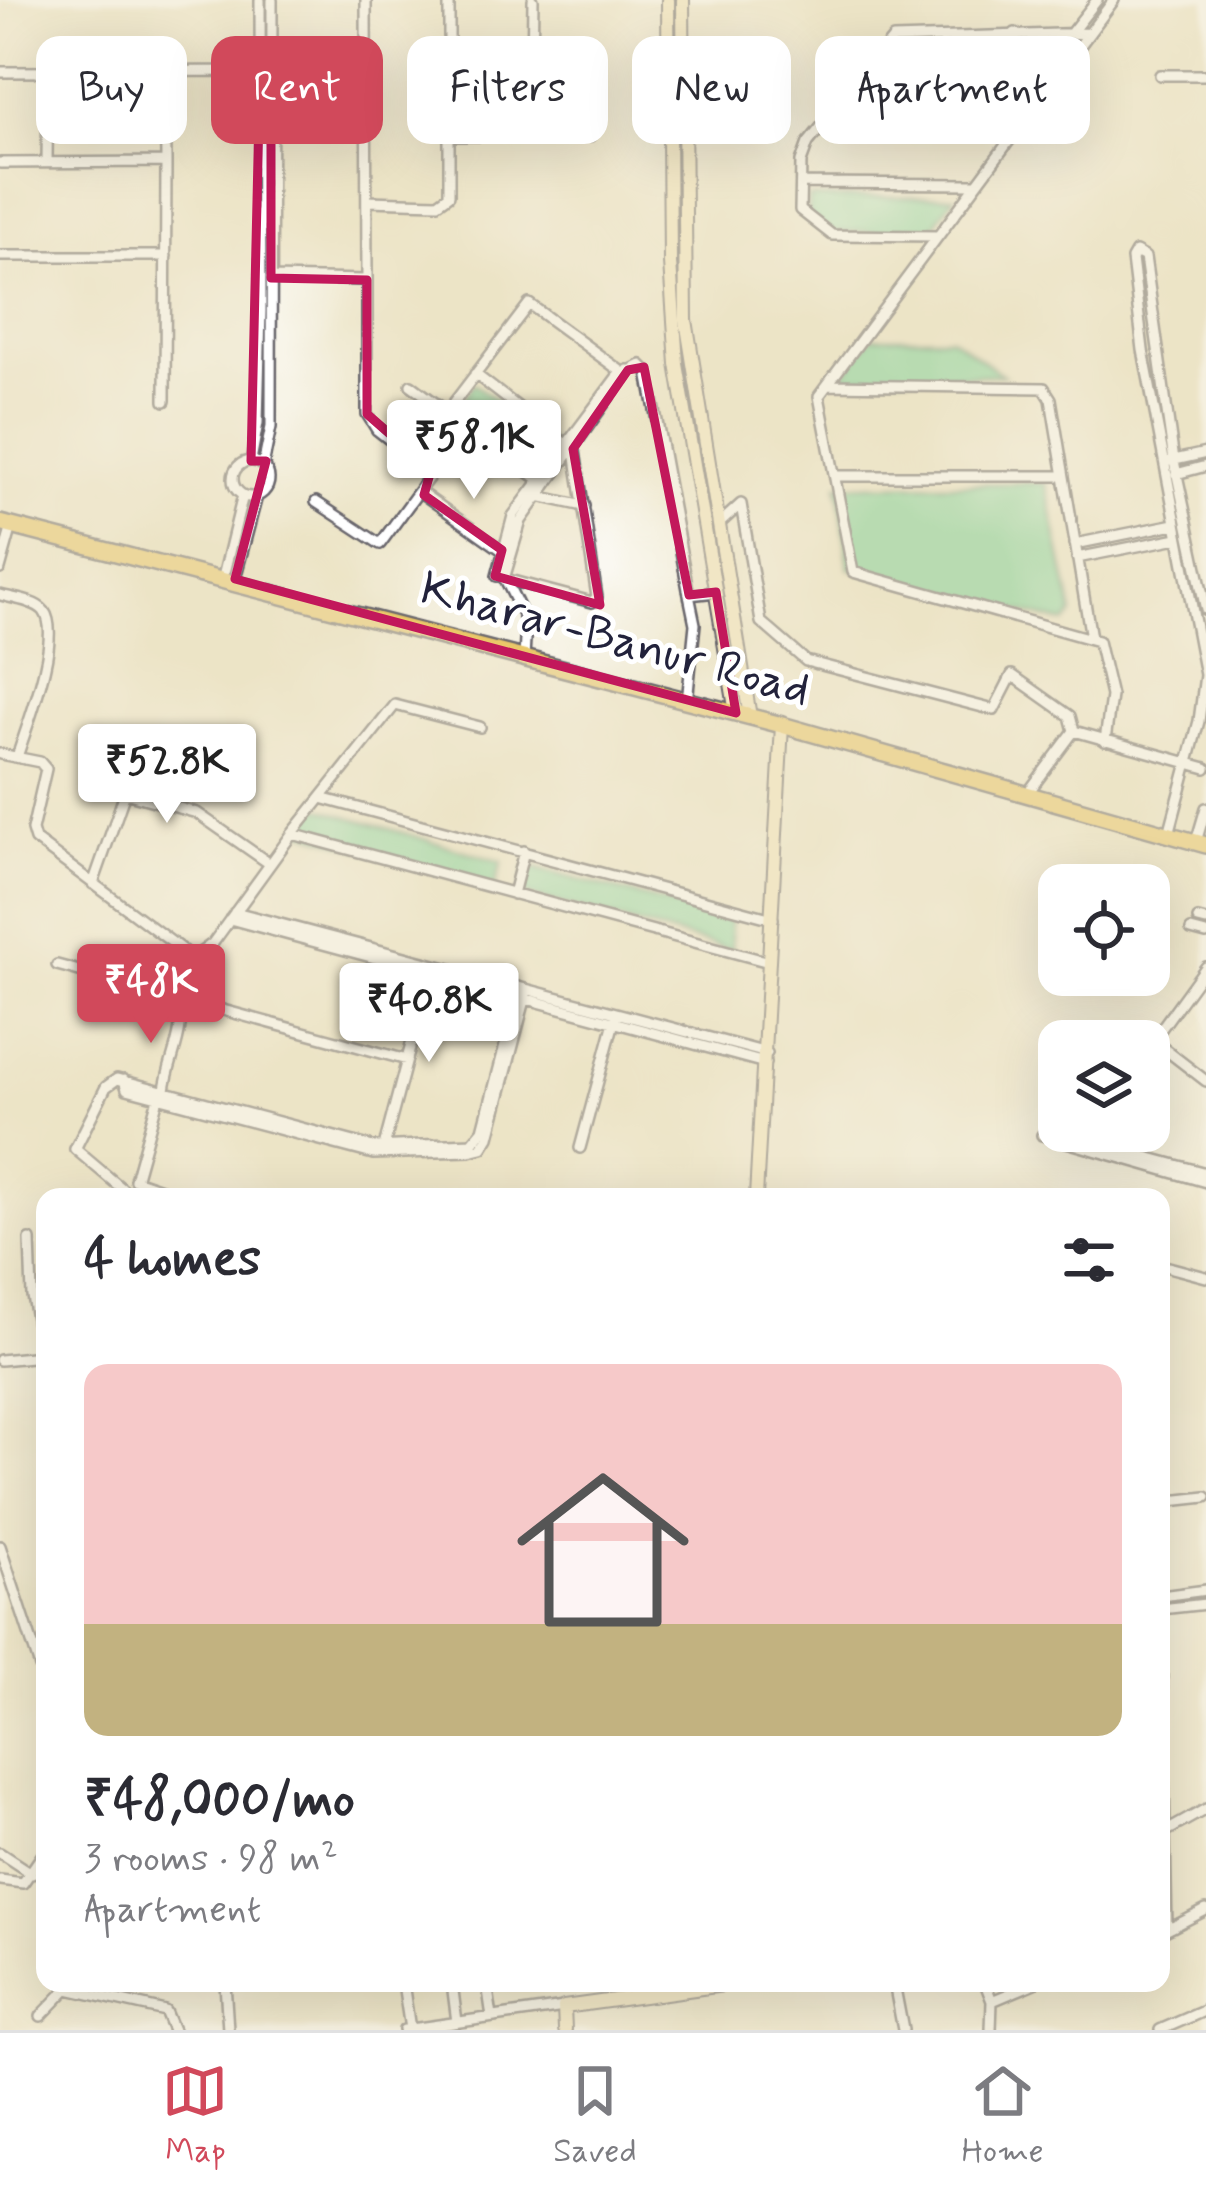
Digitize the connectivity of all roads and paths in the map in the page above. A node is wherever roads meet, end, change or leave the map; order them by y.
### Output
1 (260, 0) edge
2 (272, 0) edge
3 (366, 0) edge
4 (449, 0) edge
5 (533, 0) edge
6 (668, 0) edge
7 (683, 0) edge
8 (1097, 0) edge
9 (1114, 0) edge
10 (1015, 33) junction
11 (1071, 33) junction
12 (1089, 33) junction
13 (263, 36) edge
14 (269, 36) edge
15 (448, 36) edge
16 (532, 36) edge
17 (954, 36) edge
18 (1015, 36) edge
19 (1087, 36) edge
20 (0, 72) edge
21 (36, 72) edge
22 (1160, 75) dead end
23 (1206, 75) edge
24 (815, 135) edge
25 (47, 144) edge
26 (166, 144) edge
27 (264, 144) edge
28 (268, 144) edge
29 (447, 144) edge
30 (1006, 144) edge
31 (47, 162) junction
32 (166, 162) junction
33 (0, 163) edge
34 (800, 183) junction
35 (976, 184) junction
36 (367, 201) junction
37 (938, 236) junction
38 (0, 256) edge
39 (166, 256) junction
40 (271, 278) junction
41 (367, 280) junction
42 (1156, 347) junction
43 (1143, 350) junction
44 (625, 372) junction
45 (475, 374) junction
46 (412, 385) dead end
47 (828, 385) junction
48 (165, 401) dead end
49 (446, 413) junction
50 (570, 446) junction
51 (1206, 453) edge
52 (251, 461) junction
53 (1168, 462) junction
54 (263, 466) junction
55 (1206, 466) edge
56 (1176, 474) junction
57 (835, 476) junction
58 (1063, 476) junction
59 (543, 482) junction
60 (420, 492) junction
61 (243, 495) junction
62 (257, 496) junction
63 (538, 496) junction
64 (316, 502) dead end
65 (584, 506) junction
66 (6, 524) edge
67 (719, 524) junction
68 (1175, 524) junction
69 (1178, 538) junction
70 (1075, 544) junction
71 (502, 550) junction
72 (1077, 558) junction
73 (0, 569) edge
74 (1202, 573) edge
75 (229, 578) junction
76 (505, 579) junction
77 (716, 592) junction
78 (0, 595) edge
79 (689, 595) junction
80 (1206, 610) edge
81 (1091, 638) junction
82 (524, 658) junction
83 (687, 702) junction
84 (743, 715) junction
85 (782, 725) junction
86 (481, 728) dead end
87 (1074, 731) junction
88 (1105, 741) junction
89 (0, 754) edge
90 (17, 757) junction
91 (1189, 763) junction
92 (1206, 768) edge
93 (1026, 794) junction
94 (321, 798) junction
95 (1206, 808) edge
96 (292, 834) junction
97 (1168, 834) junction
98 (1201, 844) edge
99 (524, 851) junction
100 (270, 864) junction
101 (93, 884) junction
102 (513, 893) junction
103 (233, 916) junction
104 (773, 919) junction
105 (1191, 930) dead end
106 (1206, 934) edge
107 (193, 958) junction
108 (770, 962) junction
109 (57, 965) dead end
110 (1206, 967) edge
111 (431, 968) junction
112 (523, 993) junction
113 (164, 996) junction
114 (178, 1000) junction
115 (615, 1018) junction
116 (766, 1058) junction
117 (407, 1060) junction
118 (1206, 1082) edge
119 (162, 1094) junction
120 (580, 1148) dead end
121 (382, 1151) junction
122 (1167, 1167) junction
123 (1206, 1173) edge
124 (1206, 1182) edge
125 (120, 1188) edge
126 (158, 1188) edge
127 (758, 1188) edge
128 (30, 1240) dead end
129 (1170, 1267) edge
130 (1206, 1277) edge
131 (36, 1294) edge
132 (36, 1357) edge
133 (0, 1360) edge
134 (1206, 1496) edge
135 (1170, 1501) edge
136 (0, 1546) edge
137 (1206, 1590) edge
138 (1170, 1594) edge
139 (1206, 1604) edge
140 (1170, 1608) edge
141 (36, 1640) edge
142 (32, 1641) junction
143 (36, 1654) edge
144 (1206, 1809) edge
145 (1170, 1830) edge
146 (0, 1853) edge
147 (36, 1867) edge
148 (32, 1874) junction
149 (0, 1880) edge
150 (1206, 1910) edge
151 (1170, 1929) edge
152 (64, 1992) edge
153 (93, 1992) edge
154 (226, 1992) edge
155 (404, 1992) edge
156 (453, 1992) edge
157 (488, 1992) edge
158 (639, 1992) edge
159 (896, 1992) edge
160 (988, 1992) edge
161 (1013, 1992) edge
162 (992, 2001) junction
163 (564, 2007) junction
164 (1206, 2010) edge
165 (41, 2016) dead end
166 (492, 2018) junction
167 (457, 2022) junction
168 (172, 2026) edge
169 (185, 2030) edge
170 (228, 2030) edge
171 (407, 2030) edge
172 (565, 2030) edge
173 (903, 2030) edge
174 (991, 2030) edge
175 (1160, 2030) edge

1 - 13 street
2 - 14 street
3 - 36 street
4 - 15 street
5 - 16 street
6 - 77 main road
7 - 67 main road
8 - 11 street
9 - 12 street
10 - 11 street
10 - 17 street
10 - 18 street
11 - 12 street
12 - 19 street
20 - 21 street
22 - 23 street
24 - 34 street
25 - 31 street
26 - 32 street
27 - 52 street
28 - 40 street
29 - 36 street
30 - 35 street
31 - 32 street
31 - 33 street
32 - 39 street
34 - 35 street
34 - 37 street
35 - 37 street
36 - 41 street
37 - 47 street
38 - 39 street
39 - 48 street
40 - 41 street
40 - 54 street
41 - 60 street
42 - 43 street
42 - 43 street
42 - 53 street
43 - 53 street
44 - 45 street
44 - 50 street
44 - 79 street
45 - 49 street
45 - 50 street
46 - 49 street
47 - 57 street
47 - 58 street
49 - 59 street
50 - 59 street
50 - 65 street
51 - 53 street
52 - 54 street
52 - 61 street
53 - 56 street
53 - 68 street
54 - 62 street
55 - 56 street
56 - 74 street
57 - 58 street
57 - 81 street
58 - 70 street
59 - 63 street
59 - 71 street
60 - 64 street
60 - 71 street
61 - 62 street
61 - 75 street
62 - 75 street
63 - 65 street
63 - 76 street
65 - 76 street
66 - 73 street
66 - 75 highway, Kharar-Banur Road
67 - 84 main road
67 - 87 street
68 - 69 street
68 - 70 street
69 - 72 street
69 - 91 street
70 - 72 street
71 - 76 street
72 - 81 street
74 - 80 street
75 - 82 highway, Kharar-Banur Road
76 - 82 street
77 - 79 street
77 - 84 main road
78 - 90 street
79 - 83 street
81 - 88 street
82 - 83 highway, Kharar-Banur Road
83 - 84 highway, Kharar-Banur Road
84 - 85 highway, Kharar-Banur Road
85 - 93 highway, Kharar-Banur Road
85 - 104 main road
86 - 94 street
87 - 88 street
87 - 93 street
88 - 91 street
89 - 90 street
90 - 101 street
91 - 92 street
91 - 97 street
93 - 97 highway, Kharar-Banur Road
94 - 96 street
94 - 99 street
95 - 98 street
96 - 100 street
96 - 102 street
97 - 98 highway, Kharar-Banur Road
99 - 102 street
99 - 104 street
100 - 101 street
100 - 103 street
101 - 107 street
102 - 108 street
103 - 107 street
103 - 111 street
104 - 108 main road
105 - 106 street
107 - 113 street
108 - 116 main road
109 - 113 street
110 - 118 street
111 - 112 street
111 - 117 street
112 - 115 street
112 - 121 street
113 - 114 street
114 - 117 street
114 - 119 street
115 - 116 street
115 - 120 street
116 - 127 main road
117 - 121 street
119 - 121 street
119 - 125 street
119 - 126 street
122 - 122 street
122 - 123 street
122 - 124 street
128 - 131 street
129 - 130 street
132 - 133 street
134 - 135 street
136 - 142 street
137 - 138 street
139 - 140 street
141 - 142 street
142 - 143 street
144 - 145 street
146 - 148 street
147 - 148 street
148 - 149 street
150 - 151 street
152 - 165 street
153 - 168 street
154 - 170 street
155 - 171 street
156 - 167 street
157 - 166 street
158 - 163 main road
159 - 173 street
160 - 162 street
161 - 162 street
162 - 174 street
163 - 166 street
163 - 172 main road
164 - 175 street
166 - 167 street
167 - 171 street
168 - 169 street

